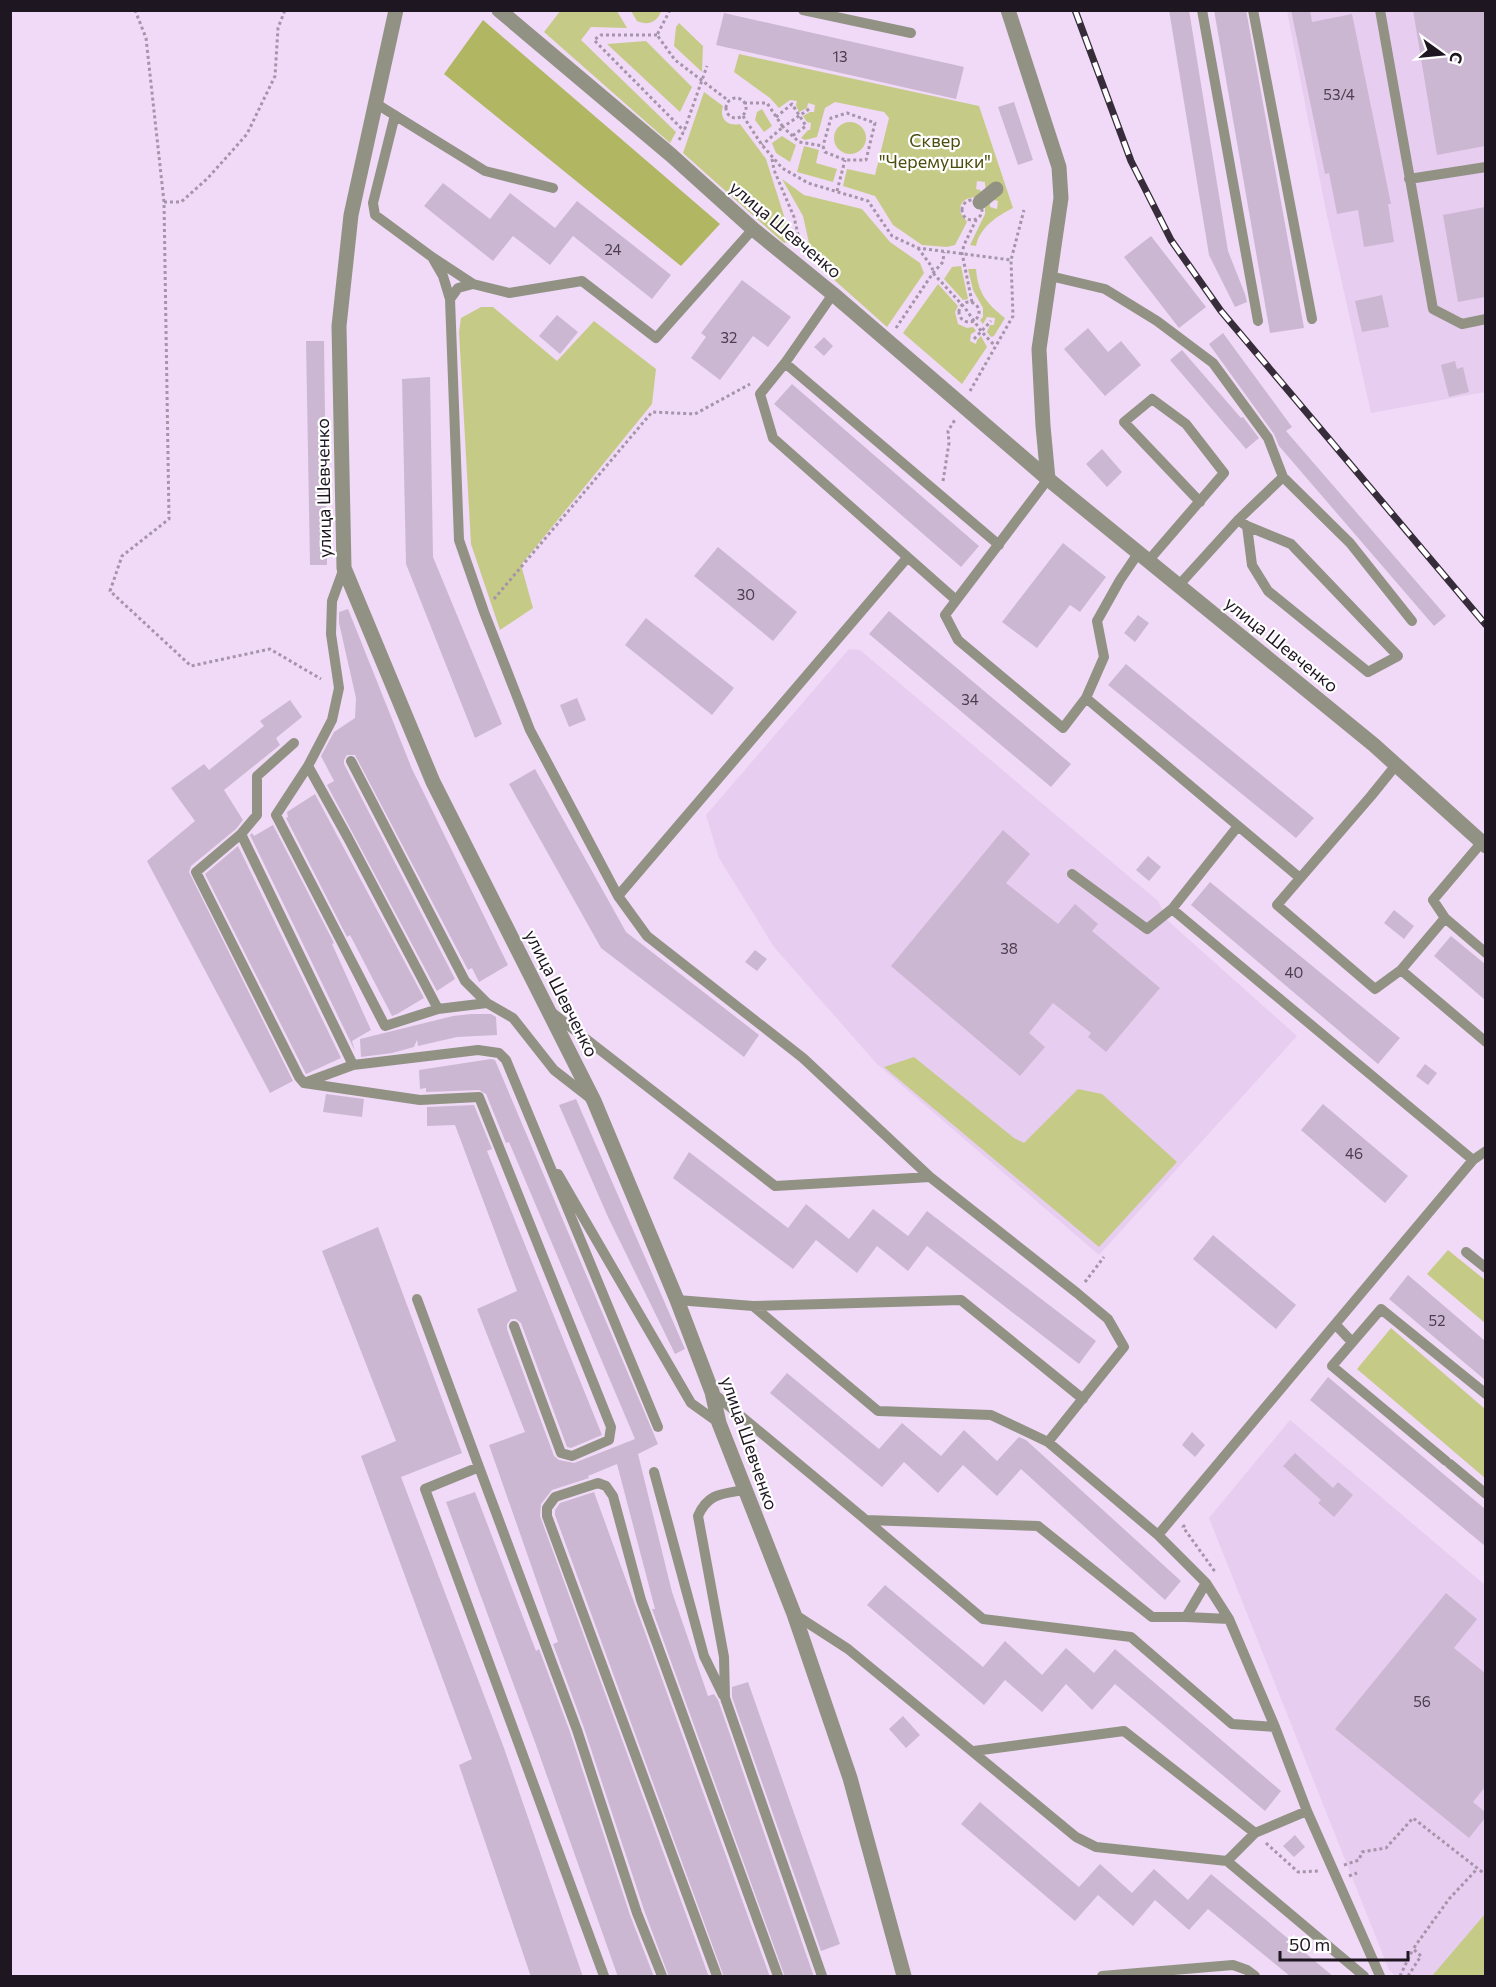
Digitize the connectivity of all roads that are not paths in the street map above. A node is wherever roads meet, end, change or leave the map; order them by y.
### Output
1 (396, 10) edge
2 (499, 10) edge
3 (803, 10) edge
4 (1008, 10) edge
5 (1202, 10) edge
6 (1253, 10) edge
7 (1380, 10) edge
8 (912, 33) dead end
9 (375, 103) junction
10 (395, 115) junction
11 (1485, 167) edge
12 (1409, 179) junction
13 (553, 188) dead end
14 (753, 229) junction
15 (432, 257) junction
16 (1050, 276) junction
17 (473, 284) junction
18 (833, 294) junction
19 (450, 299) junction
20 (1312, 319) dead end
21 (1485, 319) edge
22 (1258, 321) dead end
23 (785, 363) junction
24 (1282, 477) junction
25 (1048, 479) junction
26 (1200, 502) junction
27 (1243, 523) junction
28 (999, 545) junction
29 (1144, 556) junction
30 (907, 558) junction
31 (344, 568) junction
32 (1179, 585) junction
33 (956, 600) junction
34 (1412, 621) dead end
35 (1086, 698) junction
36 (294, 743) dead end
37 (351, 760) dead end
38 (1396, 765) junction
39 (308, 766) junction
40 (1238, 826) junction
41 (241, 834) junction
42 (1484, 844) edge
43 (1072, 874) dead end
44 (1300, 878) junction
45 (618, 896) junction
46 (1172, 909) junction
47 (1445, 918) junction
48 (1485, 953) edge
49 (1401, 970) junction
50 (487, 1003) junction
51 (438, 1009) junction
52 (550, 1011) junction
53 (1485, 1042) edge
54 (353, 1065) junction
55 (304, 1083) junction
56 (594, 1101) junction
57 (540, 1142) junction
58 (1485, 1151) edge
59 (1473, 1160) junction
60 (930, 1177) junction
61 (1466, 1252) dead end
62 (1485, 1268) edge
63 (417, 1299) dead end
64 (677, 1300) junction
65 (753, 1306) junction
66 (1335, 1325) junction
67 (514, 1326) dead end
68 (1352, 1342) junction
69 (712, 1392) junction
70 (1485, 1394) edge
71 (1083, 1399) junction
72 (719, 1423) junction
73 (658, 1427) dead end
74 (1048, 1442) junction
75 (479, 1467) junction
76 (654, 1472) dead end
77 (744, 1490) junction
78 (1485, 1494) edge
79 (866, 1520) junction
80 (1158, 1535) junction
81 (1206, 1583) junction
82 (794, 1614) junction
83 (1186, 1617) junction
84 (1229, 1619) junction
85 (724, 1698) junction
86 (1275, 1727) junction
87 (974, 1751) junction
88 (1307, 1811) junction
89 (1255, 1833) junction
90 (1227, 1861) junction
91 (604, 1977) edge
92 (662, 1977) edge
93 (717, 1977) edge
94 (778, 1977) edge
95 (822, 1977) edge
96 (904, 1977) edge
97 (1102, 1977) edge
98 (1255, 1977) edge
99 (1364, 1977) edge
100 (1380, 1977) edge

1 - 9 street, улица Шевченко
2 - 14 street, улица Шевченко
3 - 8 lane
4 - 16 street
5 - 22 lane
6 - 20 lane
7 - 12 lane
9 - 10 lane
9 - 31 street, улица Шевченко
10 - 13 lane
10 - 15 lane
11 - 12 lane
12 - 21 lane
14 - 17 lane
14 - 18 street, улица Шевченко
15 - 17 lane
15 - 19 lane
16 - 24 lane
16 - 25 street
17 - 19 lane
18 - 23 lane
18 - 25 street, улица Шевченко
19 - 45 lane
23 - 28 lane
23 - 30 lane
24 - 27 lane
24 - 34 lane
25 - 28 lane
25 - 29 street, улица Шевченко
26 - 26 lane
26 - 29 lane
27 - 27 lane
27 - 32 lane
28 - 33 lane
29 - 32 street, улица Шевченко
29 - 35 lane
30 - 33 lane
30 - 45 lane
31 - 39 lane
31 - 52 street, улица Шевченко
32 - 38 street, улица Шевченко
33 - 35 lane
35 - 40 lane
36 - 41 lane
37 - 50 lane
38 - 42 street, улица Шевченко
38 - 44 lane
39 - 51 lane
39 - 51 lane
40 - 44 lane
40 - 46 lane
41 - 54 lane
41 - 55 lane
42 - 47 lane
43 - 46 lane
44 - 49 lane
45 - 60 lane
46 - 59 lane
47 - 48 lane
47 - 49 lane
49 - 53 lane
50 - 51 lane
50 - 56 lane
52 - 56 street, улица Шевченко
52 - 60 lane
54 - 55 lane
54 - 57 lane
55 - 67 lane
56 - 64 street, улица Шевченко
57 - 72 lane
57 - 73 lane
58 - 59 lane
59 - 66 lane
60 - 71 lane
61 - 62 lane
63 - 75 lane
64 - 65 lane
64 - 69 street, улица Шевченко
65 - 71 lane
65 - 74 lane
66 - 68 lane
66 - 80 lane
68 - 70 lane
68 - 78 lane
69 - 72 street, улица Шевченко
69 - 79 lane
71 - 74 lane
72 - 77 street, улица Шевченко
74 - 80 lane
75 - 91 lane
75 - 92 lane
76 - 85 lane
77 - 82 street, улица Шевченко
77 - 85 lane
79 - 83 lane
79 - 86 lane
80 - 81 lane
81 - 83 lane
81 - 84 lane
82 - 87 lane
82 - 96 street, улица Шевченко
83 - 84 lane
84 - 86 lane
85 - 95 lane
86 - 88 lane
87 - 89 lane
87 - 90 lane
88 - 89 lane
88 - 100 lane
89 - 90 lane
90 - 99 lane
93 - 94 lane
97 - 98 lane

